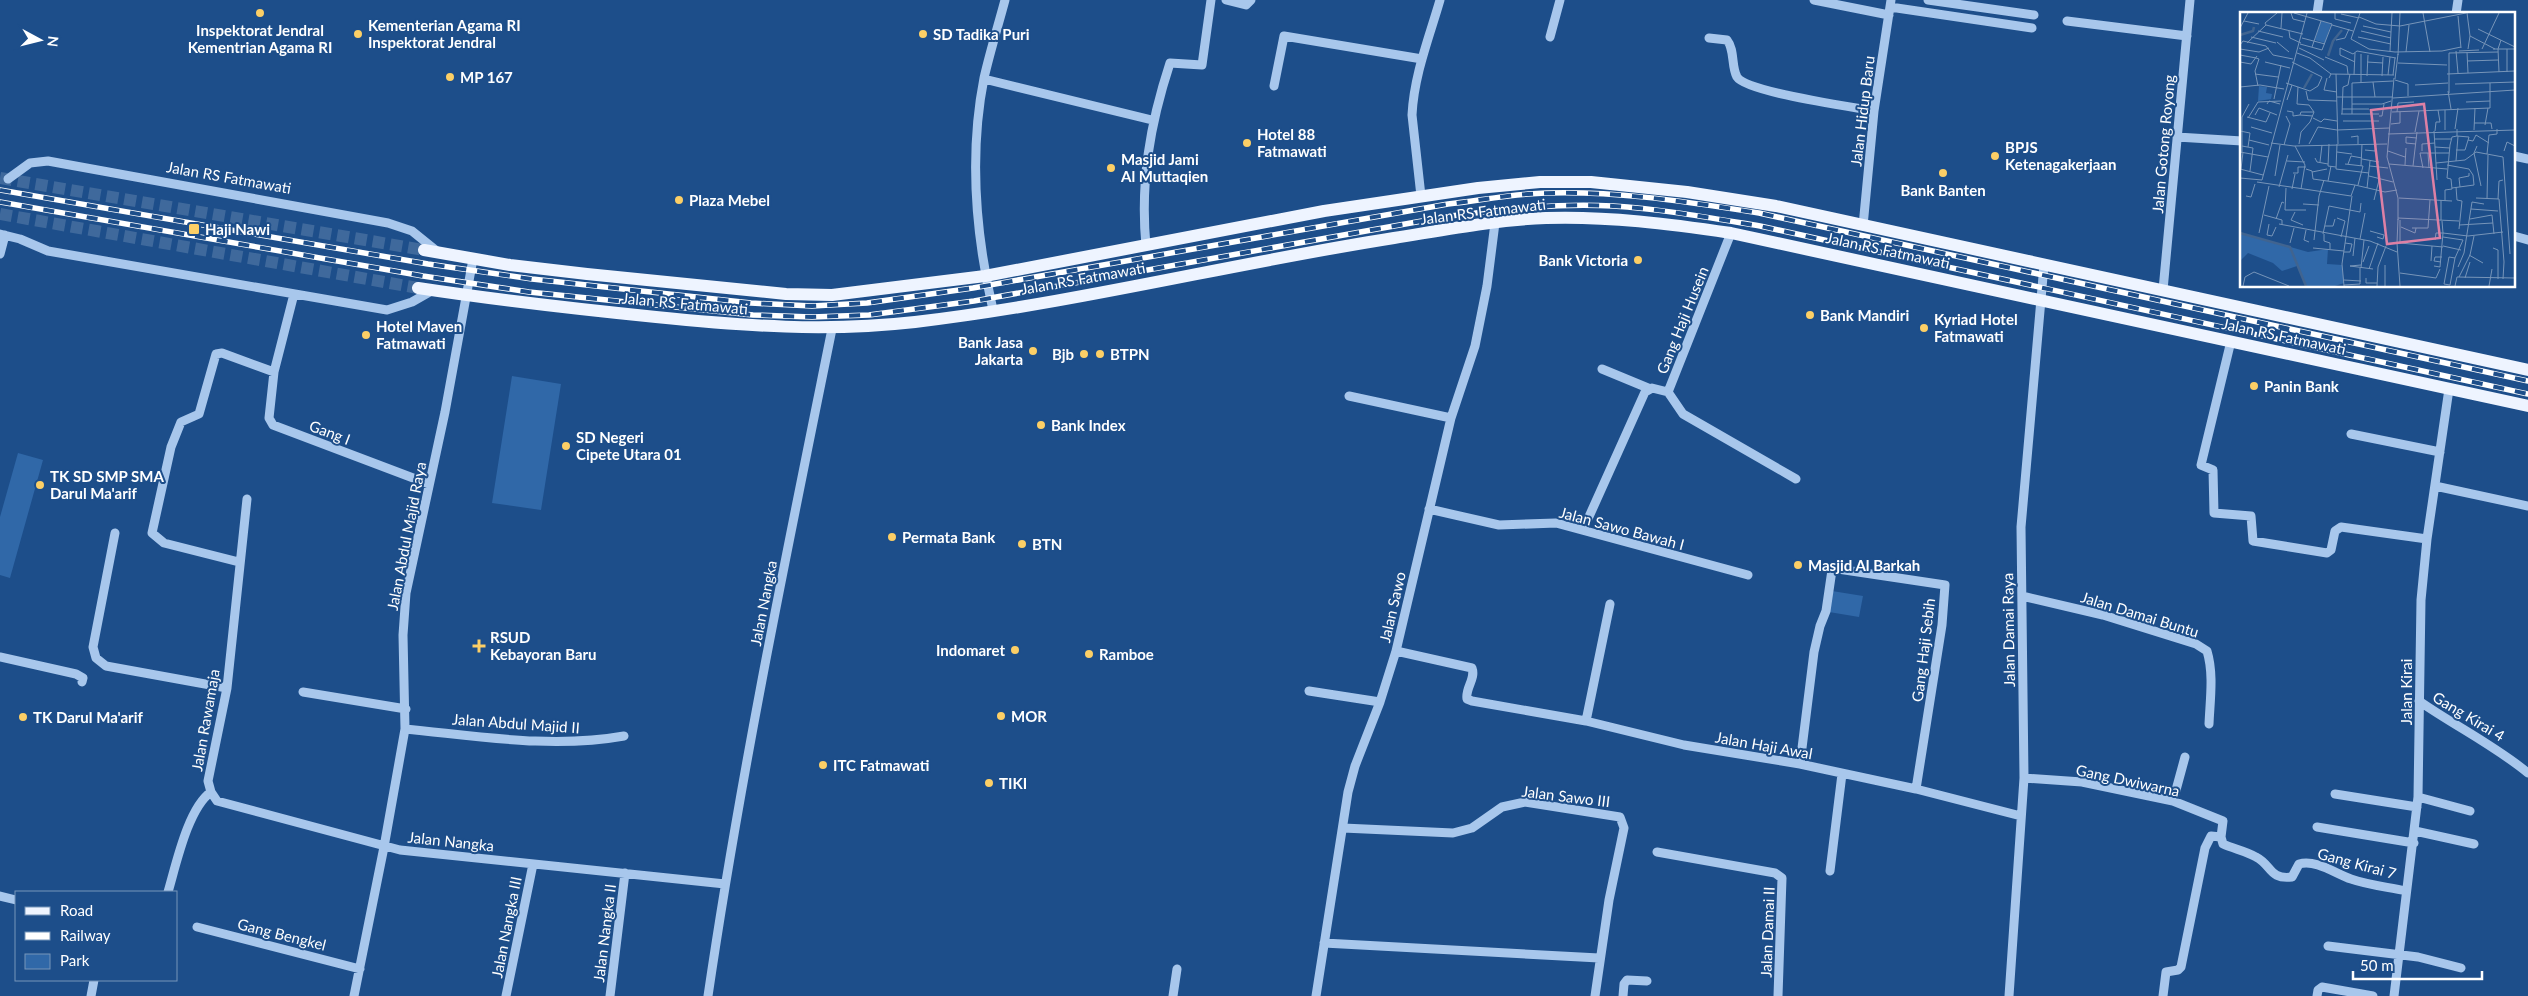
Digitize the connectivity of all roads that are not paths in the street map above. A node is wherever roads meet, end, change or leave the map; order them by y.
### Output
1 (1005, 0) edge
2 (1212, 0) edge
3 (1226, 0) edge
4 (1251, 0) edge
5 (1440, 0) edge
6 (1560, 0) edge
7 (1814, 0) edge
8 (1928, 0) edge
9 (2190, 0) edge
10 (1890, 8) edge
11 (2034, 15) dead end
12 (2066, 21) dead end
13 (2032, 28) dead end
14 (2187, 36) junction
15 (1550, 37) dead end
16 (1709, 38) dead end
17 (1422, 59) junction
18 (984, 79) junction
19 (1274, 86) dead end
20 (1874, 111) junction
21 (1152, 120) junction
22 (2177, 137) junction
23 (2240, 141) edge
24 (8, 178) dead end
25 (1421, 196) junction
26 (1495, 223) junction
27 (1863, 226) junction
28 (1732, 233) junction
29 (2, 234) edge
30 (1146, 246) junction
31 (424, 250) tunnel mouth
32 (440, 253) junction
33 (0, 254) edge
34 (473, 259) junction
35 (2044, 265) junction
36 (985, 276) junction
37 (418, 288) tunnel mouth
38 (433, 290) junction
39 (2163, 290) junction
40 (294, 294) junction
41 (468, 296) junction
42 (2040, 299) junction
43 (993, 310) junction
44 (832, 329) junction
45 (2231, 342) junction
46 (1602, 369) dead end
47 (2528, 370) edge
48 (274, 372) junction
49 (1648, 388) junction
50 (2449, 389) junction
51 (1668, 392) junction
52 (1349, 396) dead end
53 (2528, 406) edge
54 (1451, 418) junction
55 (2351, 434) dead end
56 (2440, 452) junction
57 (1796, 479) dead end
58 (429, 484) junction
59 (2436, 486) junction
60 (247, 499) dead end
61 (2528, 506) edge
62 (1429, 509) junction
63 (1583, 530) junction
64 (114, 532) dead end
65 (2427, 538) junction
66 (239, 562) junction
67 (1748, 575) dead end
68 (2022, 596) junction
69 (1610, 604) dead end
70 (1396, 651) junction
71 (0, 657) edge
72 (82, 682) dead end
73 (227, 688) junction
74 (1309, 691) dead end
75 (304, 692) dead end
76 (2419, 701) junction
77 (1380, 702) junction
78 (406, 709) junction
79 (1586, 721) junction
80 (2209, 724) dead end
81 (405, 729) junction
82 (624, 736) dead end
83 (2185, 757) dead end
84 (1800, 764) junction
85 (2528, 773) edge
86 (1842, 774) junction
87 (2024, 778) junction
88 (1916, 789) junction
89 (211, 792) junction
90 (2335, 794) dead end
91 (2418, 797) junction
92 (2173, 801) junction
93 (2417, 807) junction
94 (2470, 811) dead end
95 (2021, 816) junction
96 (2318, 827) dead end
97 (1343, 828) junction
98 (2415, 831) junction
99 (2221, 837) junction
100 (2414, 843) junction
101 (2474, 844) dead end
102 (384, 847) junction
103 (1657, 852) dead end
104 (533, 864) junction
105 (1830, 871) dead end
106 (625, 873) junction
107 (725, 884) junction
108 (168, 891) edge
109 (2406, 891) junction
110 (0, 896) edge
111 (15, 900) edge
112 (197, 927) dead end
113 (1324, 943) junction
114 (2328, 946) dead end
115 (2399, 956) junction
116 (1599, 958) junction
117 (2461, 968) dead end
118 (360, 969) junction
119 (1177, 969) dead end
120 (94, 981) edge
121 (1647, 981) dead end
122 (90, 996) edge
123 (354, 996) edge
124 (506, 996) edge
125 (610, 996) edge
126 (708, 996) edge
127 (1173, 996) edge
128 (1316, 996) edge
129 (1595, 996) edge
130 (1623, 996) edge
131 (1778, 996) edge
132 (2009, 996) edge
133 (2163, 996) edge
134 (2317, 996) edge
135 (2373, 996) edge
136 (2394, 996) edge

1 - 18 street
2 - 21 street
3 - 4 street
5 - 17 street
6 - 15 street
7 - 10 street
8 - 11 street
9 - 14 street, Jalan Gotong Royong
10 - 13 street
10 - 20 street, Jalan Hidup Baru
12 - 14 street
14 - 22 street, Jalan Gotong Royong
16 - 20 street
17 - 19 street
17 - 25 street
18 - 21 street
18 - 36 street
20 - 27 street, Jalan Hidup Baru
21 - 30 street
22 - 23 street
22 - 39 street, Jalan Gotong Royong
24 - 32 street, Jalan RS Fatmawati
25 - 27 main road, Jalan RS Fatmawati
25 - 30 main road, Jalan RS Fatmawati
26 - 28 main road, Jalan RS Fatmawati
26 - 43 main road, Jalan RS Fatmawati
26 - 54 street, Jalan Sawo
27 - 35 main road, Jalan RS Fatmawati
28 - 42 main road, Jalan RS Fatmawati
28 - 51 street, Gang Haji Husein
29 - 33 street
29 - 40 street
30 - 36 main road, Jalan RS Fatmawati
31 - 32 main road, Jalan RS Fatmawati
32 - 34 main road, Jalan RS Fatmawati
34 - 36 main road, Jalan RS Fatmawati
34 - 41 street, Jalan Abdul Majid Raya
35 - 39 main road, Jalan RS Fatmawati
35 - 42 street, Jalan Damai Raya
36 - 43 street
37 - 38 main road, Jalan RS Fatmawati
38 - 40 street
38 - 41 main road, Jalan RS Fatmawati
39 - 47 main road, Jalan RS Fatmawati
40 - 48 street, Gang I
41 - 44 main road, Jalan RS Fatmawati
41 - 58 street, Jalan Abdul Majid Raya
42 - 45 main road, Jalan RS Fatmawati
42 - 68 street, Jalan Damai Raya
43 - 44 main road, Jalan RS Fatmawati
44 - 107 street, Jalan Nangka
45 - 50 main road, Jalan RS Fatmawati
45 - 65 street
46 - 49 street
48 - 58 street, Gang I
48 - 66 street
49 - 51 street, Gang Haji Husein
49 - 63 street, Gang Haji Husein
50 - 53 main road, Jalan RS Fatmawati
50 - 56 street, Jalan Kirai
51 - 57 street
52 - 54 street
54 - 62 street, Jalan Sawo
55 - 56 street
56 - 59 street, Jalan Kirai
58 - 78 street, Jalan Abdul Majid Raya
59 - 61 street
59 - 65 street, Jalan Kirai
60 - 66 street, Jalan Rawamaja
62 - 63 street, Jalan Sawo Bawah I
62 - 70 street, Jalan Sawo
63 - 67 street, Jalan Sawo Bawah I
64 - 73 street
65 - 76 street, Jalan Kirai
66 - 73 street, Jalan Rawamaja
68 - 80 street, Jalan Damai Buntu
68 - 87 street, Jalan Damai Raya
69 - 79 street
70 - 77 street, Jalan Sawo
70 - 79 street, Jalan Haji Awal
71 - 72 street
73 - 89 street, Jalan Rawamaja
74 - 77 street
75 - 78 street
76 - 85 street, Gang Kirai 4
76 - 91 street, Jalan Kirai
77 - 97 street, Jalan Sawo
78 - 81 street, Jalan Abdul Majid Raya
79 - 84 street, Jalan Haji Awal
81 - 82 street, Jalan Abdul Majid II
81 - 102 street, Jalan Abdul Majid Raya
83 - 92 street
84 - 86 street, Jalan Haji Awal
84 - 88 street, Gang Haji Sebih
86 - 88 street, Jalan Haji Awal
86 - 105 street
87 - 92 street, Gang Dwiwarna
87 - 95 street, Jalan Damai Raya
88 - 95 street, Jalan Haji Awal
89 - 102 street, Jalan Rawamaja
89 - 108 street
90 - 93 street
91 - 93 street, Jalan Kirai
91 - 94 street
92 - 99 street, Gang Dwiwarna
93 - 98 street, Jalan Kirai
95 - 132 street, Jalan Damai Raya
96 - 100 street
97 - 113 street, Jalan Sawo
97 - 116 street, Jalan Sawo III
98 - 100 street, Jalan Kirai
98 - 101 street
99 - 109 street, Gang Kirai 7
99 - 133 street
100 - 109 street, Jalan Kirai
102 - 104 street, Jalan Nangka
102 - 118 street, Jalan Abdul Majid Raya
103 - 131 street, Jalan Damai II
104 - 106 street, Jalan Nangka
104 - 124 street, Jalan Nangka III
106 - 107 street, Jalan Nangka
106 - 125 street, Jalan Nangka II
107 - 126 street, Jalan Nangka
109 - 115 street, Jalan Kirai
110 - 111 street
112 - 118 street, Gang Bengkel
113 - 116 street
113 - 128 street, Jalan Sawo
114 - 115 street
115 - 117 street
115 - 136 street, Jalan Kirai
116 - 129 street, Jalan Sawo III
118 - 123 street, Jalan Abdul Majid Raya
119 - 127 street
120 - 122 street
121 - 130 street
134 - 135 street

